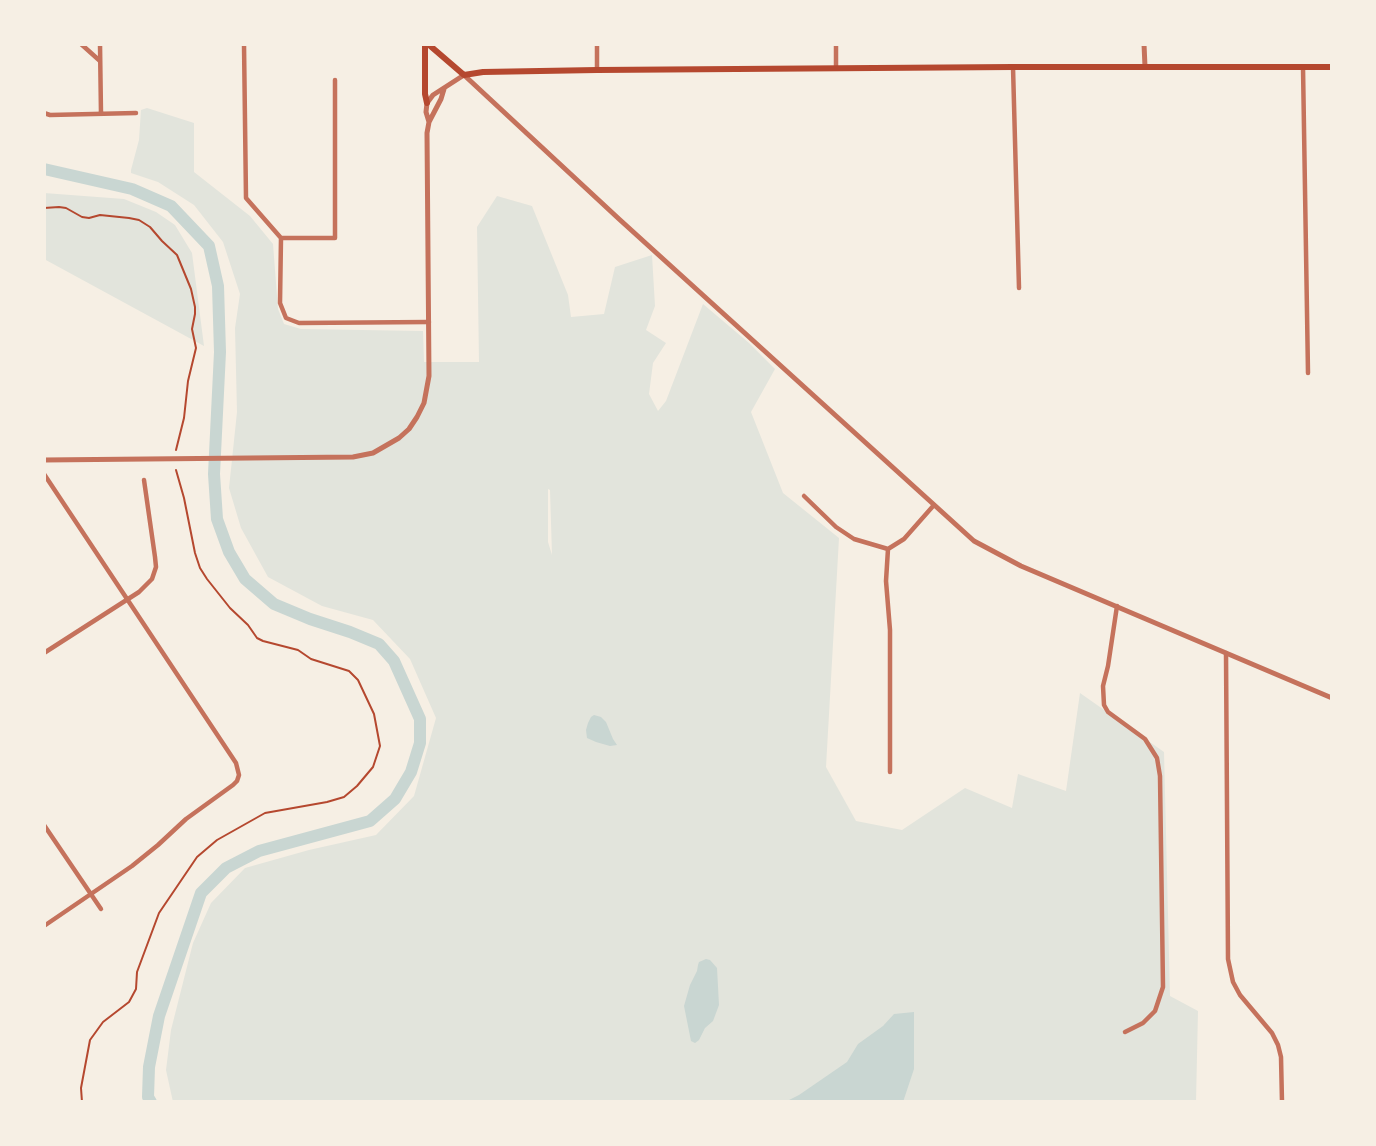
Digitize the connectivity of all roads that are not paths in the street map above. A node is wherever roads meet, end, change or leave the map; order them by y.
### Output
1 (81, 44) edge
2 (100, 44) edge
3 (244, 44) edge
4 (426, 44) edge
5 (597, 44) edge
6 (835, 44) edge
7 (1144, 44) edge
8 (100, 61) junction
9 (1013, 67) junction
10 (1144, 67) junction
11 (1303, 67) junction
12 (1332, 67) edge
13 (836, 68) junction
14 (597, 70) junction
15 (464, 75) junction
16 (335, 80) dead end
17 (444, 89) junction
18 (427, 103) junction
19 (44, 113) edge
20 (136, 113) dead end
21 (101, 114) junction
22 (429, 122) junction
23 (281, 238) junction
24 (1019, 288) dead end
25 (429, 322) junction
26 (1308, 373) dead end
27 (44, 460) edge
28 (44, 474) edge
29 (144, 480) dead end
30 (804, 496) dead end
31 (934, 505) junction
32 (888, 549) junction
33 (127, 599) junction
34 (1116, 606) junction
35 (44, 653) edge
36 (1226, 653) junction
37 (1332, 698) edge
38 (890, 772) dead end
39 (44, 825) edge
40 (90, 894) junction
41 (101, 909) dead end
42 (44, 926) edge
43 (1125, 1032) dead end
44 (1282, 1102) edge

1 - 8 street
2 - 8 street
3 - 23 street
4 - 15 main road
4 - 18 main road
5 - 14 street
6 - 13 street
7 - 10 street
8 - 21 street
9 - 10 main road
9 - 13 main road
9 - 24 street
10 - 11 main road
11 - 12 main road
11 - 26 street
13 - 14 main road
14 - 15 main road
15 - 17 street
15 - 31 street
16 - 23 street
17 - 18 street
17 - 22 street
18 - 22 street
19 - 21 street
20 - 21 street
22 - 25 street
23 - 25 street
25 - 27 street
28 - 33 street
29 - 33 street
30 - 32 street
31 - 32 street
31 - 34 street
32 - 38 street
33 - 35 street
33 - 40 street
34 - 36 street
34 - 43 street
36 - 37 street
36 - 44 street
39 - 40 street
40 - 41 street
40 - 42 street

